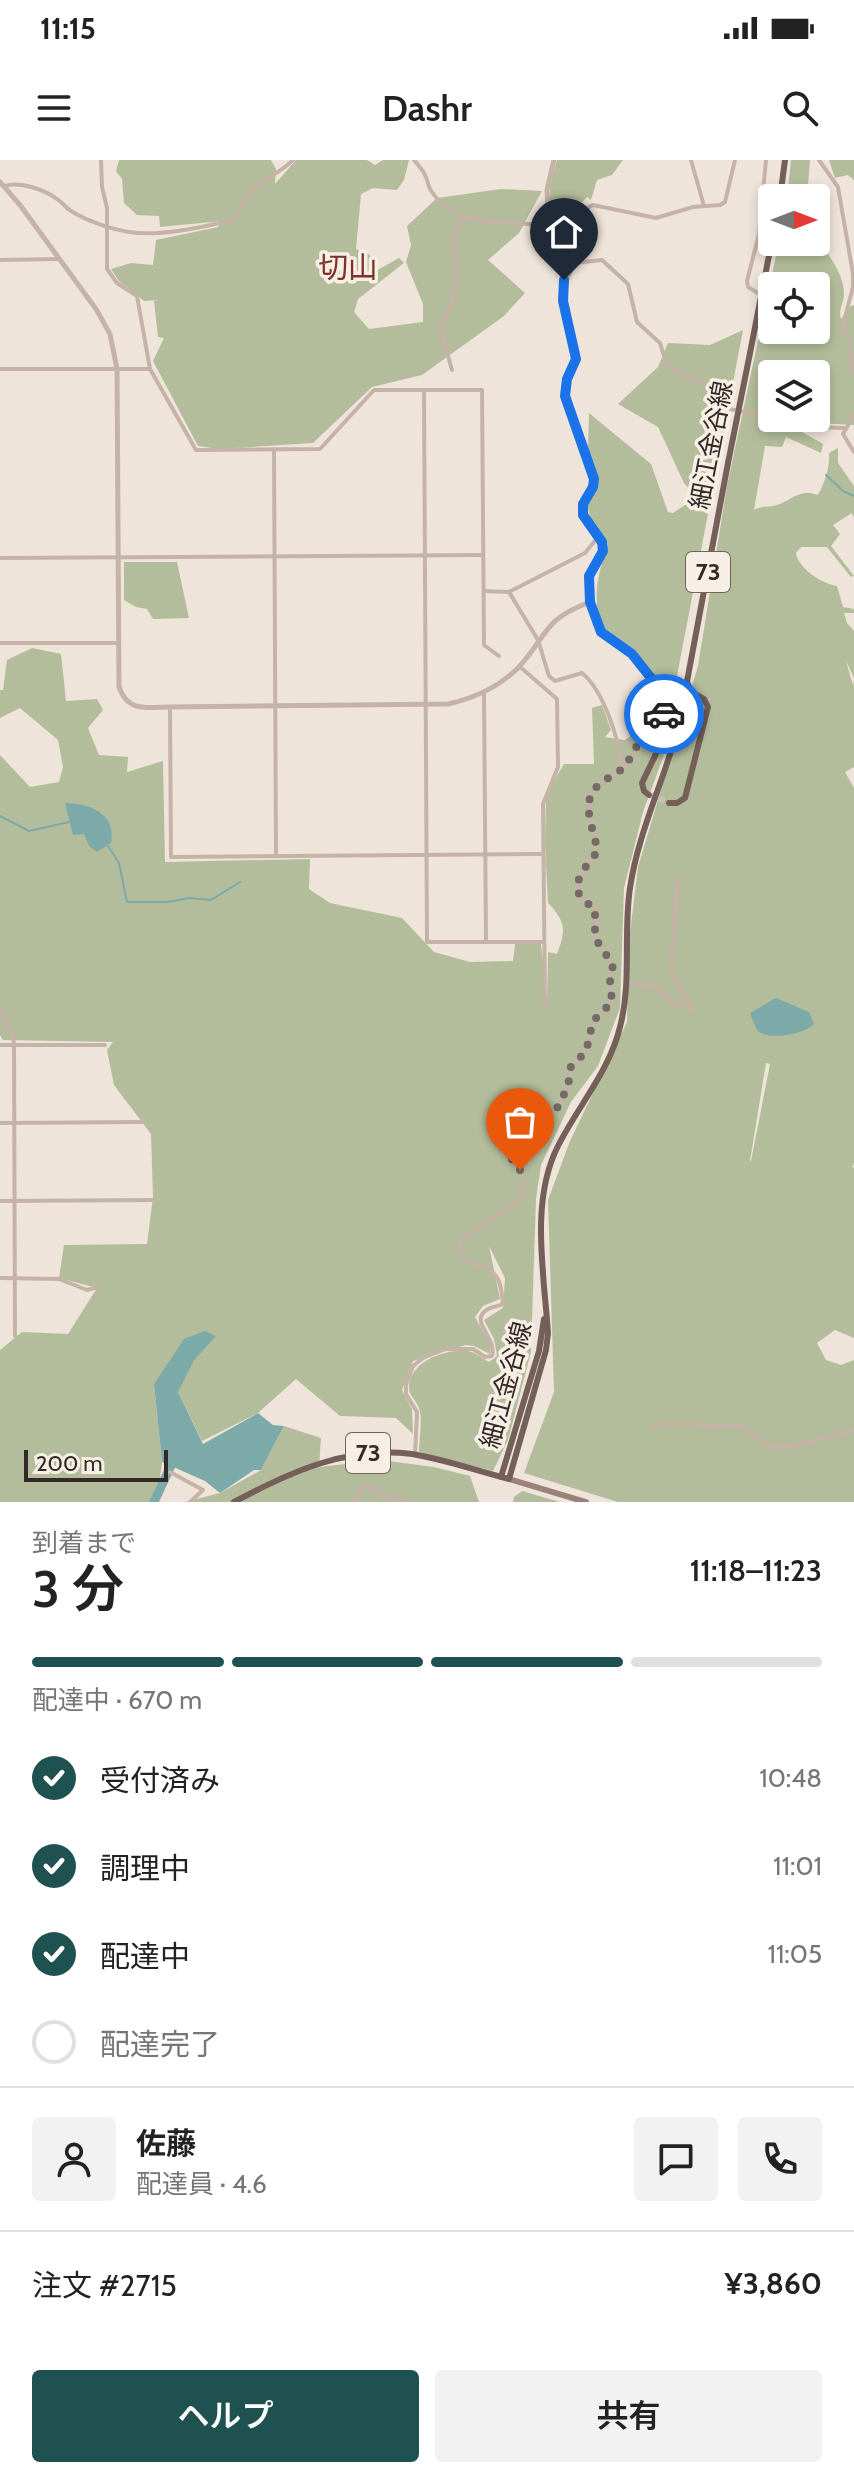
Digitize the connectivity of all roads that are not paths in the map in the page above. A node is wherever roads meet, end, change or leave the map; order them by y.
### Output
1 (101, 160) edge
2 (293, 160) edge
3 (414, 160) edge
4 (554, 160) edge
5 (691, 160) edge
6 (735, 160) edge
7 (766, 160) edge
8 (786, 160) edge
9 (819, 160) edge
10 (2, 184) edge
11 (782, 184) edge
12 (704, 206) junction
13 (465, 218) junction
14 (568, 224) junction
15 (108, 226) junction
16 (60, 259) junction
17 (0, 260) edge
18 (574, 263) junction
19 (758, 293) edge
20 (758, 311) edge
21 (0, 369) edge
22 (117, 369) junction
23 (150, 369) junction
24 (452, 370) dead end
25 (854, 374) edge
26 (424, 390) junction
27 (758, 415) edge
28 (854, 415) edge
29 (830, 428) edge
30 (845, 428) junction
31 (274, 449) junction
32 (854, 452) edge
33 (598, 537) junction
34 (483, 555) junction
35 (424, 556) junction
36 (275, 557) junction
37 (0, 558) edge
38 (119, 558) junction
39 (484, 591) junction
40 (509, 592) junction
41 (590, 602) junction
42 (538, 640) junction
43 (0, 643) edge
44 (119, 643) junction
45 (499, 656) dead end
46 (519, 666) junction
47 (687, 680) junction
48 (484, 693) junction
49 (685, 694) junction
50 (695, 695) junction
51 (666, 705) junction
52 (275, 706) junction
53 (425, 706) junction
54 (170, 707) junction
55 (682, 708) junction
56 (659, 724) junction
57 (679, 724) junction
58 (622, 769) junction
59 (649, 795) dead end
60 (669, 803) dead end
61 (542, 854) junction
62 (426, 855) junction
63 (485, 855) junction
64 (276, 856) junction
65 (678, 877) dead end
66 (486, 942) junction
67 (543, 942) junction
68 (626, 983) junction
69 (545, 1008) dead end
70 (0, 1010) edge
71 (0, 1045) edge
72 (14, 1045) junction
73 (105, 1045) dead end
74 (142, 1122) dead end
75 (0, 1123) edge
76 (14, 1123) junction
77 (155, 1200) dead end
78 (0, 1201) edge
79 (15, 1201) junction
80 (0, 1278) edge
81 (15, 1278) junction
82 (98, 1287) dead end
83 (15, 1336) dead end
84 (653, 1427) dead end
85 (854, 1430) edge
86 (415, 1455) junction
87 (170, 1472) dead end
88 (505, 1478) junction
89 (190, 1502) edge
90 (234, 1502) edge
91 (354, 1502) edge
92 (406, 1502) edge
93 (586, 1502) edge

1 - 15 street
2 - 15 street
3 - 13 street
4 - 14 street
5 - 12 street
6 - 12 street
7 - 19 street
8 - 11 main road
9 - 25 street
10 - 15 street
10 - 16 street
12 - 14 street
13 - 14 street
13 - 24 street
14 - 18 street
15 - 23 street
16 - 17 street
16 - 22 street
18 - 27 street
18 - 33 street
20 - 47 main road, 細江金谷線 / 73, bridge
21 - 22 street
22 - 23 street
22 - 38 street
23 - 31 street
26 - 31 street
26 - 34 street
26 - 35 street
28 - 30 street
29 - 30 street
30 - 32 street
31 - 36 street
33 - 40 street
33 - 41 street
34 - 35 street
34 - 39 street
35 - 36 street
35 - 53 street
36 - 38 street
36 - 52 street
37 - 38 street
38 - 44 street
39 - 40 street
39 - 45 street
40 - 42 street
41 - 42 street
41 - 51 street
42 - 46 street
42 - 58 street
43 - 44 street
44 - 54 street
46 - 48 street
46 - 61 street
47 - 49 main road, 細江金谷線 / 73
47 - 50 main road
48 - 53 street
48 - 63 street
49 - 51 main road
49 - 55 main road, 細江金谷線 / 73
50 - 55 main road
50 - 60 main road
51 - 56 street
51 - 57 main road
52 - 53 street
52 - 54 street
52 - 64 street
53 - 62 street
54 - 64 street
55 - 57 main road, 細江金谷線 / 73
56 - 58 street
56 - 59 main road
57 - 68 main road, 細江金谷線 / 73
58 - 86 street
61 - 63 street
61 - 67 street
62 - 63 street
62 - 64 street
62 - 66 street
63 - 66 street
65 - 68 street
66 - 67 street
67 - 69 street
68 - 88 main road, 細江金谷線 / 73
70 - 72 street
71 - 72 street
72 - 73 street
72 - 76 street
74 - 76 street
75 - 76 street
76 - 79 street
77 - 79 street
78 - 79 street
79 - 81 street
80 - 81 street
81 - 82 street
81 - 83 street
84 - 85 street
86 - 88 main road, 細江金谷線 / 73
86 - 90 main road, 細江金谷線 / 73
87 - 89 street
88 - 93 main road
91 - 92 street

